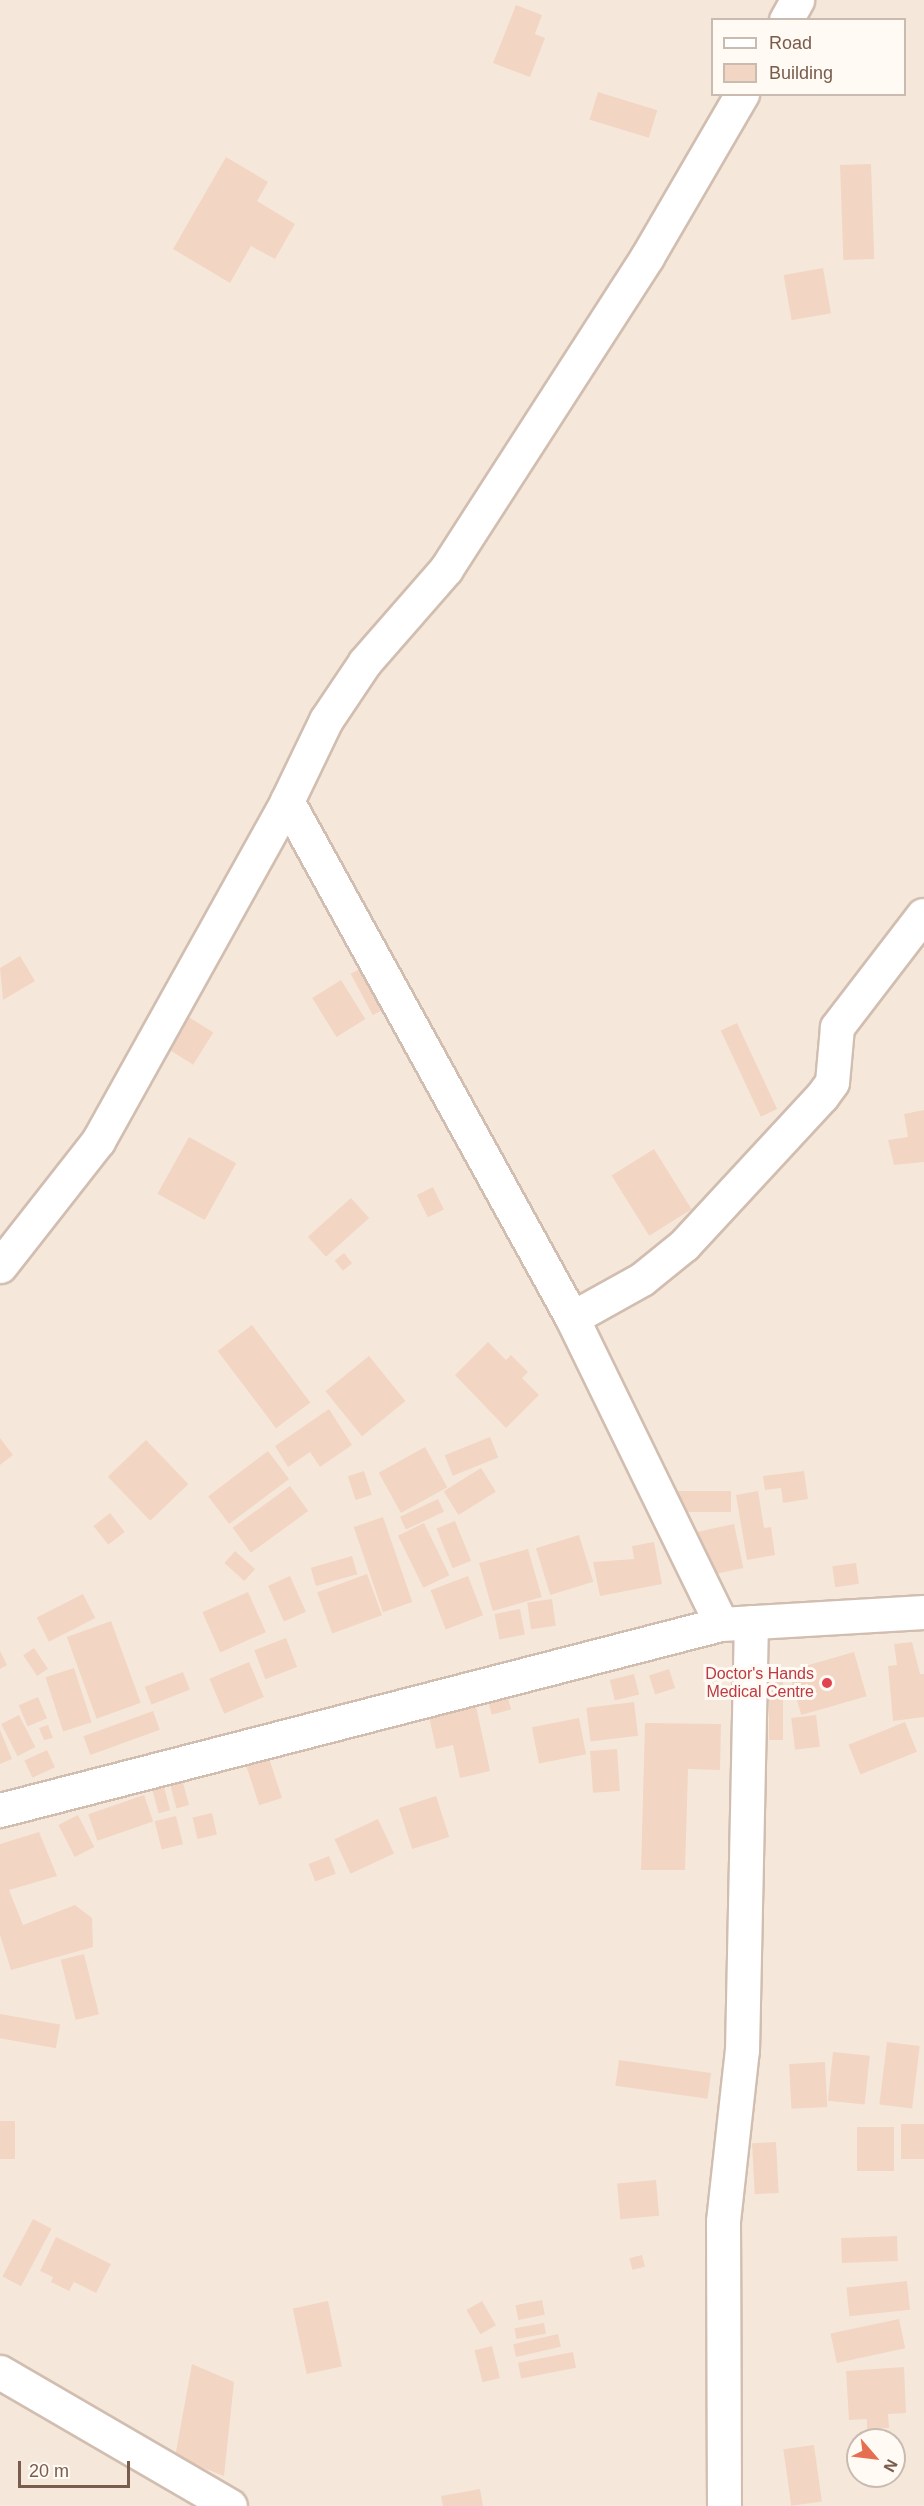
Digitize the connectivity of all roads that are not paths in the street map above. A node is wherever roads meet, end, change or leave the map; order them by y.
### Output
1 (797, 0) edge
2 (787, 18) edge
3 (741, 96) edge
4 (287, 801) junction
5 (923, 915) edge
6 (0, 1266) edge
7 (572, 1318) junction
8 (924, 1612) edge
9 (736, 1623) junction
10 (0, 1810) edge
11 (0, 2372) edge
12 (230, 2506) edge
13 (724, 2506) edge

1 - 2 street
3 - 4 street
4 - 6 street
4 - 7 street
5 - 7 street
7 - 9 street
8 - 9 street
9 - 10 street
9 - 13 street
11 - 12 street

